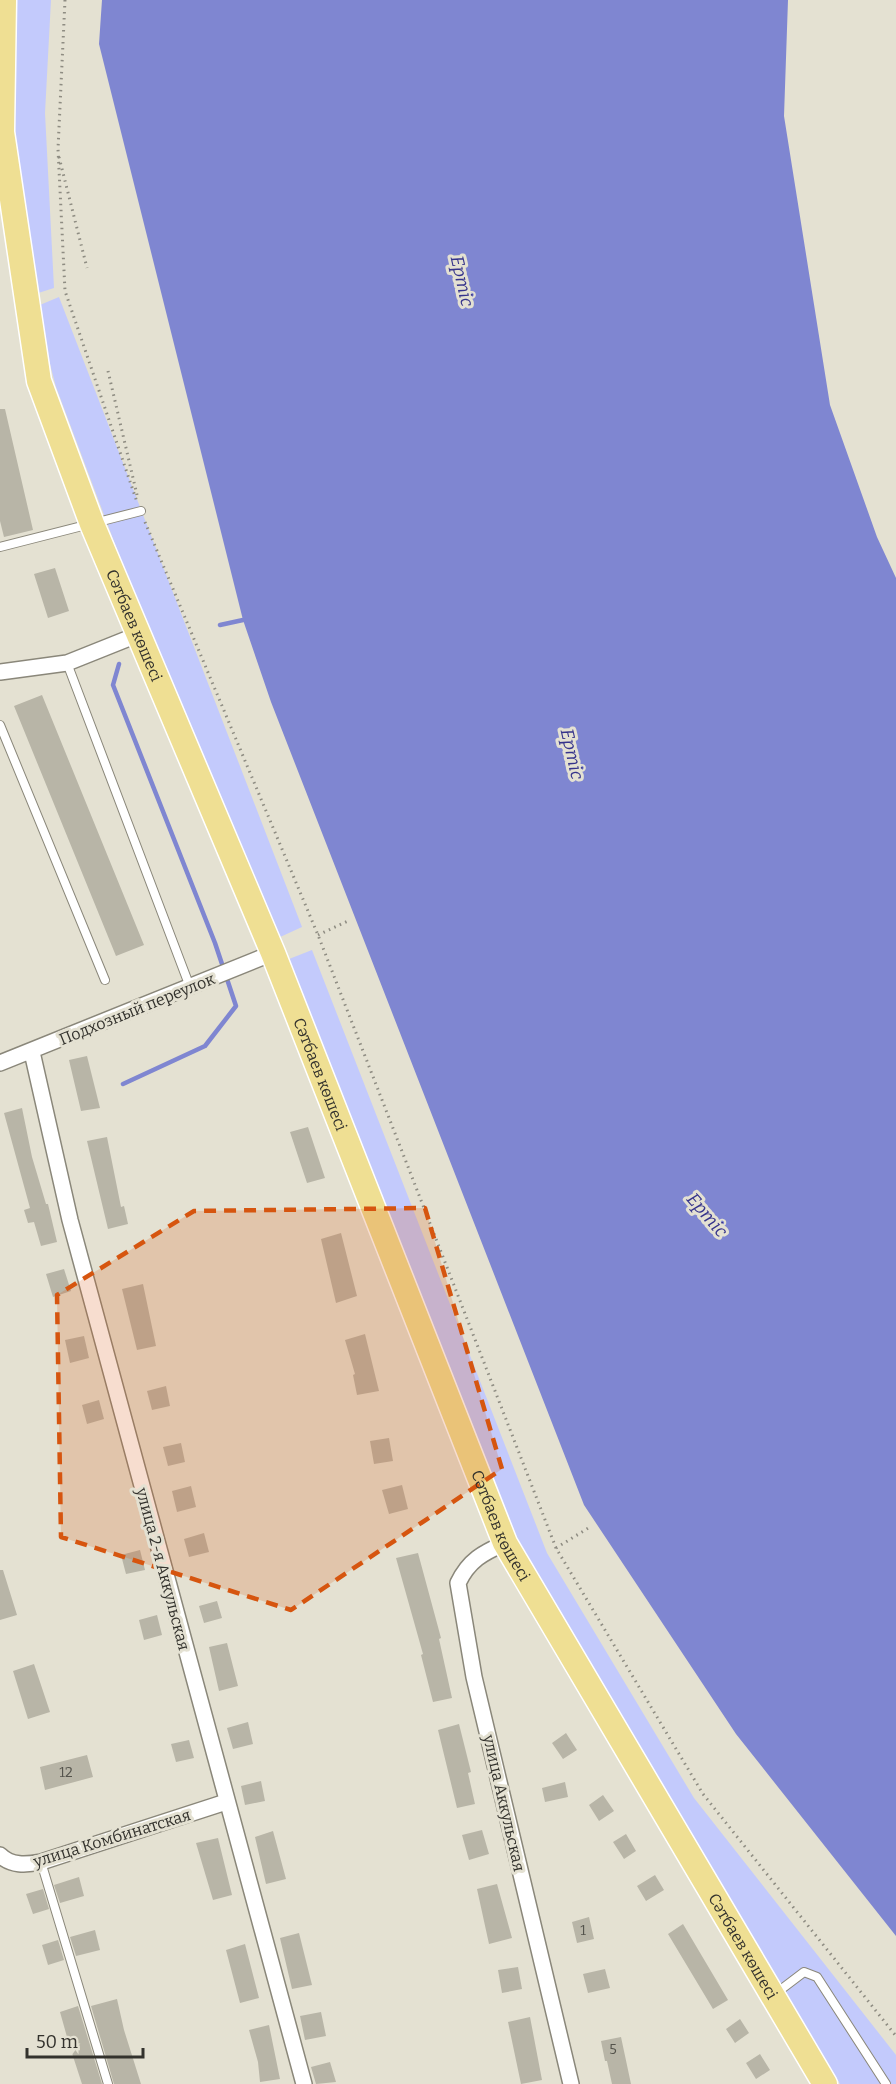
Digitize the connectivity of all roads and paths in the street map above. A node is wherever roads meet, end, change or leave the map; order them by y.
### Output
1 (4, 0) edge
2 (65, 0) edge
3 (3, 26) edge
4 (58, 149) junction
5 (7, 228) edge
6 (87, 268) dead end
7 (108, 370) dead end
8 (141, 511) junction
9 (92, 524) junction
10 (0, 547) edge
11 (137, 634) junction
12 (67, 663) junction
13 (0, 672) edge
14 (0, 725) edge
15 (350, 920) dead end
16 (318, 935) junction
17 (273, 953) junction
18 (105, 980) dead end
19 (191, 987) junction
20 (32, 1052) junction
21 (0, 1063) edge
22 (590, 1527) dead end
23 (505, 1543) junction
24 (556, 1548) junction
25 (226, 1802) junction
26 (0, 1855) edge
27 (41, 1862) junction
28 (772, 1997) junction
29 (896, 2036) edge
30 (108, 2084) edge
31 (304, 2084) edge
32 (571, 2084) edge
33 (825, 2084) edge
34 (886, 2084) edge

1 - 3 main road, Сәтбаев көшесі
2 - 4 path
3 - 5 main road, Сәтбаев көшесі
4 - 6 path
4 - 8 path
5 - 9 main road, Сәтбаев көшесі
7 - 8 path
8 - 9 lane
8 - 16 path
9 - 10 lane
9 - 11 main road, Сәтбаев көшесі
11 - 12 street
11 - 17 main road, Сәтбаев көшесі
12 - 13 street
12 - 19 lane
14 - 18 lane
15 - 16 path
16 - 24 path
17 - 19 street, Подхозный переулок
17 - 23 main road, Сәтбаев көшесі
19 - 20 street, Подхозный переулок
20 - 21 street, Подхозный переулок
20 - 25 street, улица 2-я Аккульская
22 - 24 path
23 - 28 main road, Сәтбаев көшесі
23 - 32 street, улица Аккульская
24 - 29 path
25 - 27 street, улица Комбинатская
25 - 31 street, улица 2-я Аккульская
26 - 27 street, улица Комбинатская
27 - 30 lane
28 - 33 main road, Сәтбаев көшесі
28 - 34 lane

